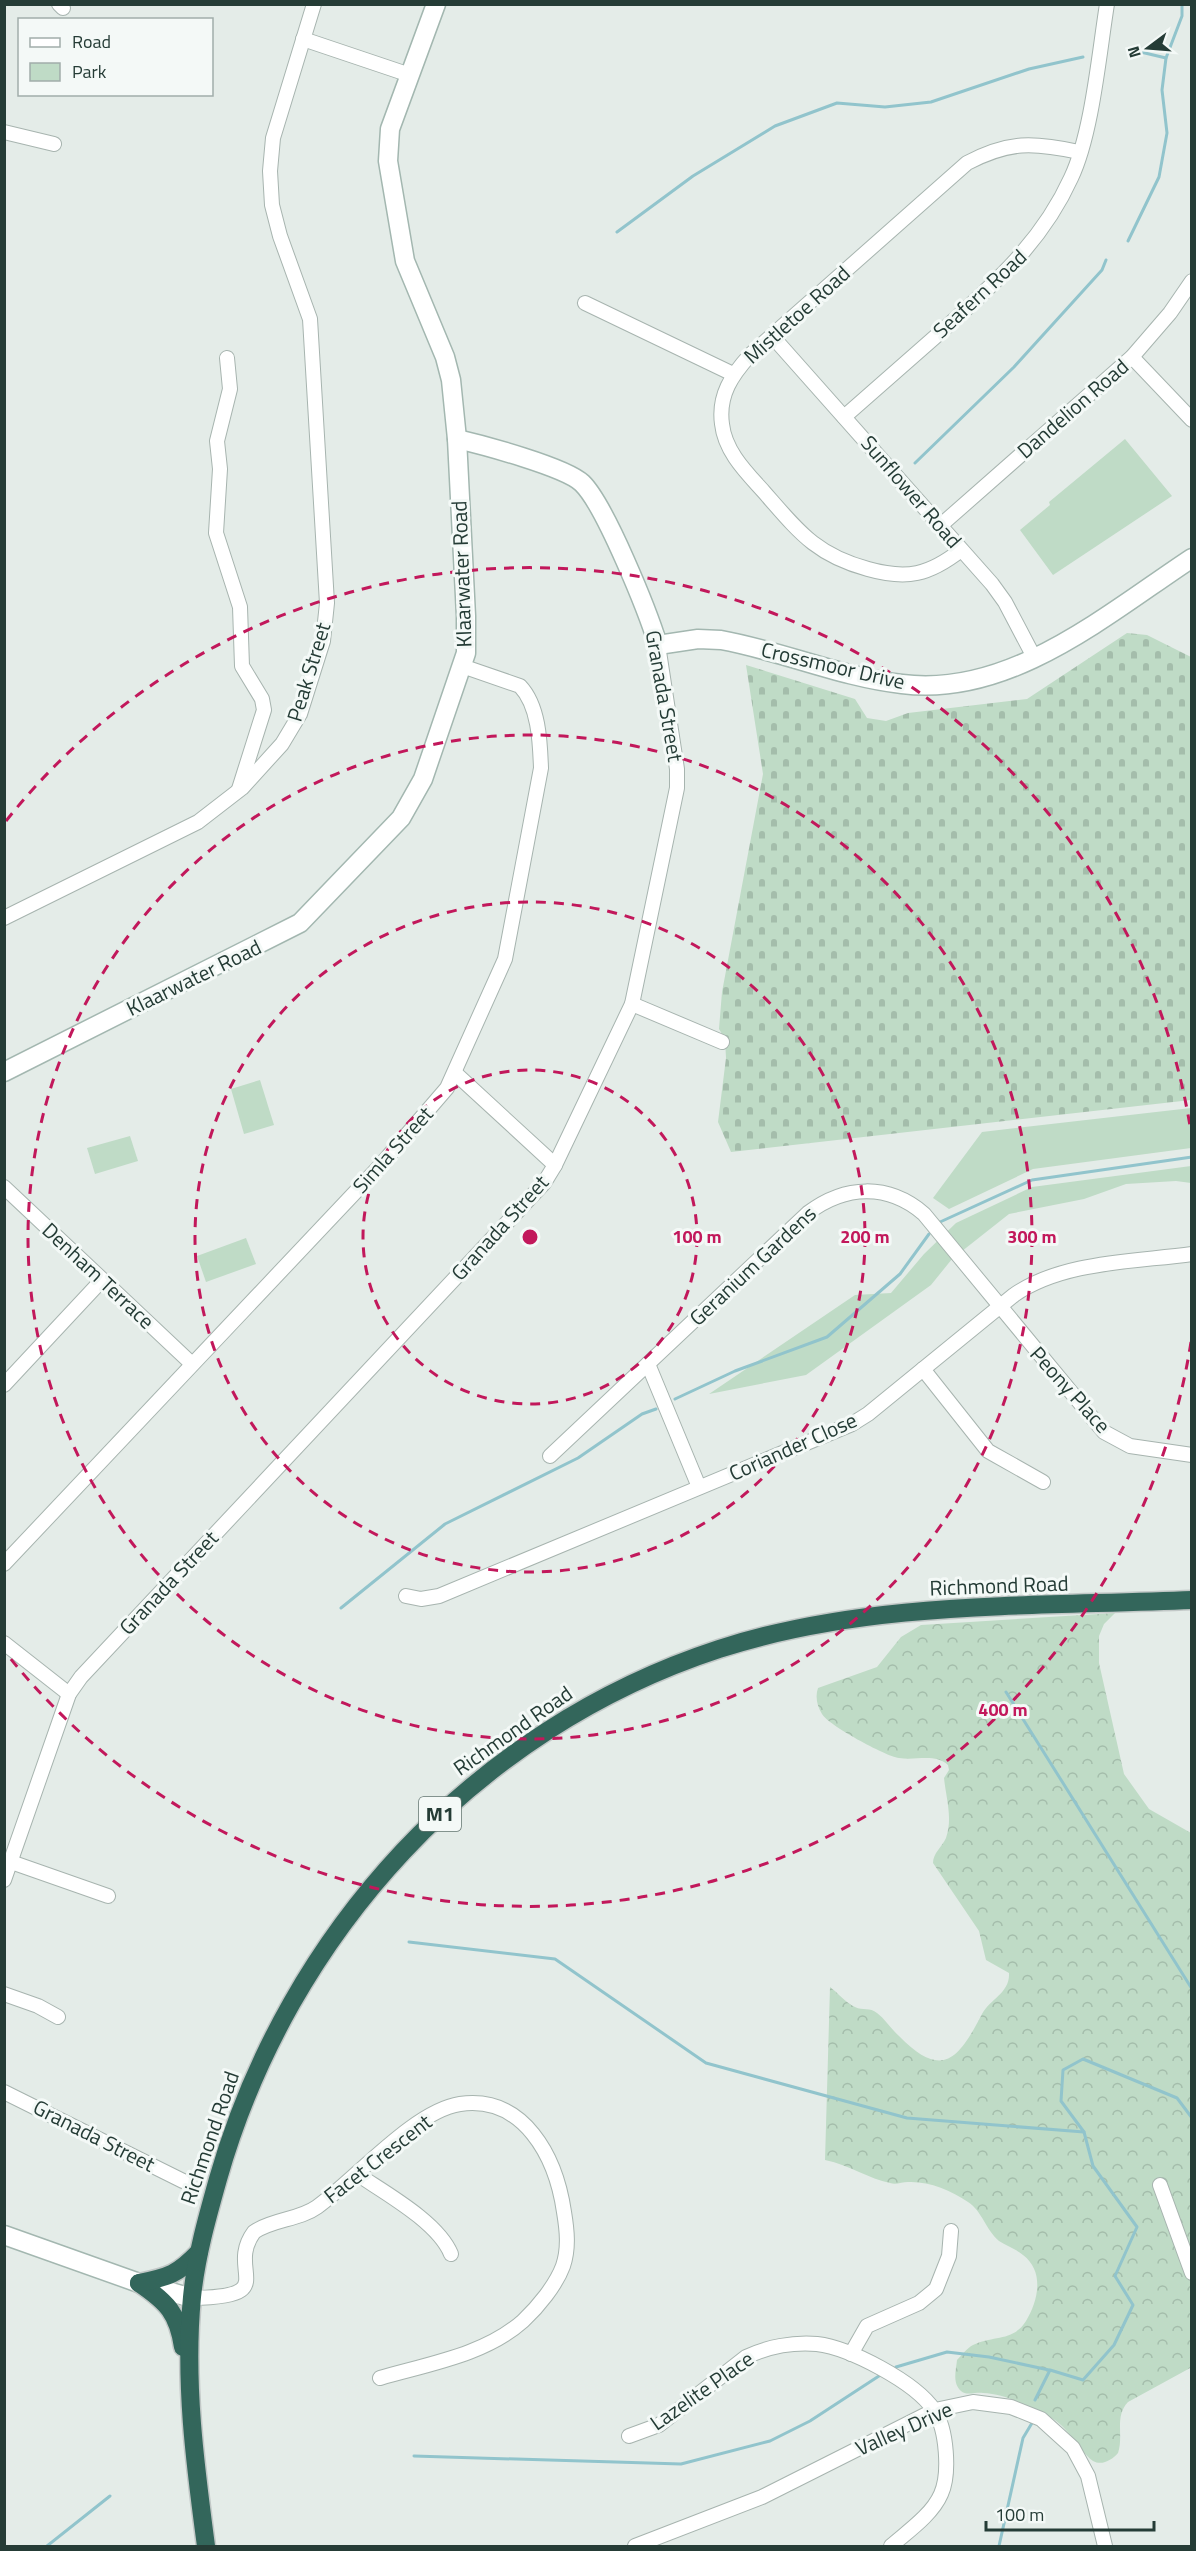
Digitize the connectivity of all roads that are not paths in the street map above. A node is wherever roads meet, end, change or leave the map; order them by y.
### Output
1 (314, 4) edge
2 (436, 4) edge
3 (1107, 4) edge
4 (303, 39) junction
5 (410, 75) junction
6 (4, 132) edge
7 (54, 144) dead end
8 (1079, 152) junction
9 (1191, 281) edge
10 (585, 303) dead end
11 (772, 336) junction
12 (1132, 357) junction
13 (227, 358) dead end
14 (733, 374) junction
15 (844, 417) junction
16 (1191, 420) edge
17 (457, 439) junction
18 (494, 448) junction
19 (458, 472) junction
20 (941, 525) junction
21 (962, 550) junction
22 (1191, 560) edge
23 (658, 645) junction
24 (1035, 659) junction
25 (462, 666) junction
26 (239, 791) junction
27 (4, 918) edge
28 (633, 1004) junction
29 (722, 1042) dead end
30 (5, 1070) edge
31 (454, 1073) junction
32 (555, 1165) junction
33 (7, 1196) edge
34 (1191, 1254) edge
35 (102, 1280) junction
36 (999, 1308) junction
37 (192, 1364) junction
38 (648, 1364) junction
39 (923, 1369) junction
40 (4, 1384) edge
41 (1191, 1455) edge
42 (550, 1456) dead end
43 (1043, 1482) dead end
44 (699, 1487) junction
45 (4, 1564) edge
46 (406, 1596) dead end
47 (1191, 1600) edge
48 (4, 1643) edge
49 (69, 1694) junction
50 (11, 1862) junction
51 (4, 1880) edge
52 (108, 1896) dead end
53 (4, 1995) edge
54 (58, 2017) dead end
55 (4, 2092) edge
56 (357, 2174) junction
57 (183, 2181) dead end
58 (1160, 2185) dead end
59 (951, 2231) dead end
60 (4, 2235) edge
61 (200, 2250) junction
62 (451, 2254) dead end
63 (1191, 2273) edge
64 (139, 2283) junction
65 (192, 2298) junction
66 (851, 2354) junction
67 (380, 2378) dead end
68 (189, 2384) junction
69 (935, 2410) junction
70 (629, 2436) dead end
71 (206, 2547) edge
72 (635, 2547) edge
73 (891, 2547) edge
74 (1105, 2547) edge

1 - 4 street, Peak Street
2 - 5 street, Klaarwater Road
3 - 8 street, Seafern Road
4 - 5 street
4 - 26 street, Peak Street
5 - 17 street, Klaarwater Road
6 - 7 street
8 - 11 street, Mistletoe Road
8 - 15 street, Seafern Road
9 - 12 street, Dandelion Road
10 - 14 street
11 - 14 street, Mistletoe Road
11 - 15 street, Sunflower Road
12 - 16 street
12 - 20 street, Dandelion Road
13 - 26 street
14 - 21 street, Mistletoe Road
15 - 20 street, Sunflower Road
17 - 18 street, Granada Street
17 - 19 street, Klaarwater Road
18 - 19 street
18 - 23 street, Granada Street
19 - 25 street, Klaarwater Road
20 - 21 street, Sunflower Road
21 - 24 street, Sunflower Road
22 - 24 street, Crossmoor Drive
23 - 24 street, Crossmoor Drive
23 - 28 street, Granada Street
25 - 30 street, Klaarwater Road
25 - 31 street, Simla Street
26 - 27 street, Peak Street
28 - 29 street
28 - 32 street, Granada Street
31 - 32 street
31 - 37 street, Simla Street
32 - 49 street, Granada Street
33 - 35 street, Denham Terrace
34 - 36 street, Coriander Close
35 - 37 street, Denham Terrace
35 - 40 street
36 - 38 street, Geranium Gardens
36 - 39 street, Coriander Close
36 - 41 street, Peony Place
37 - 45 street, Simla Street
38 - 42 street, Geranium Gardens
38 - 44 street
39 - 43 street
39 - 44 street, Coriander Close
44 - 46 street, Coriander Close
47 - 61 highway, Richmond Road / M1
48 - 49 street
49 - 50 street, Granada Street
50 - 51 street, Granada Street
50 - 52 street
53 - 54 street
55 - 57 street, Granada Street
56 - 62 street
56 - 65 street, Facet Crescent
56 - 67 street, Facet Crescent
58 - 63 street
59 - 66 street
60 - 64 street
61 - 64 highway
61 - 65 highway, Richmond Road / M1
64 - 65 street
64 - 68 highway
65 - 68 highway, Richmond Road / M1
66 - 69 street, Lazelite Place
66 - 70 street, Lazelite Place
68 - 71 highway, Richmond Road / M1
69 - 72 street, Valley Drive
69 - 73 street
69 - 74 street, Valley Drive

